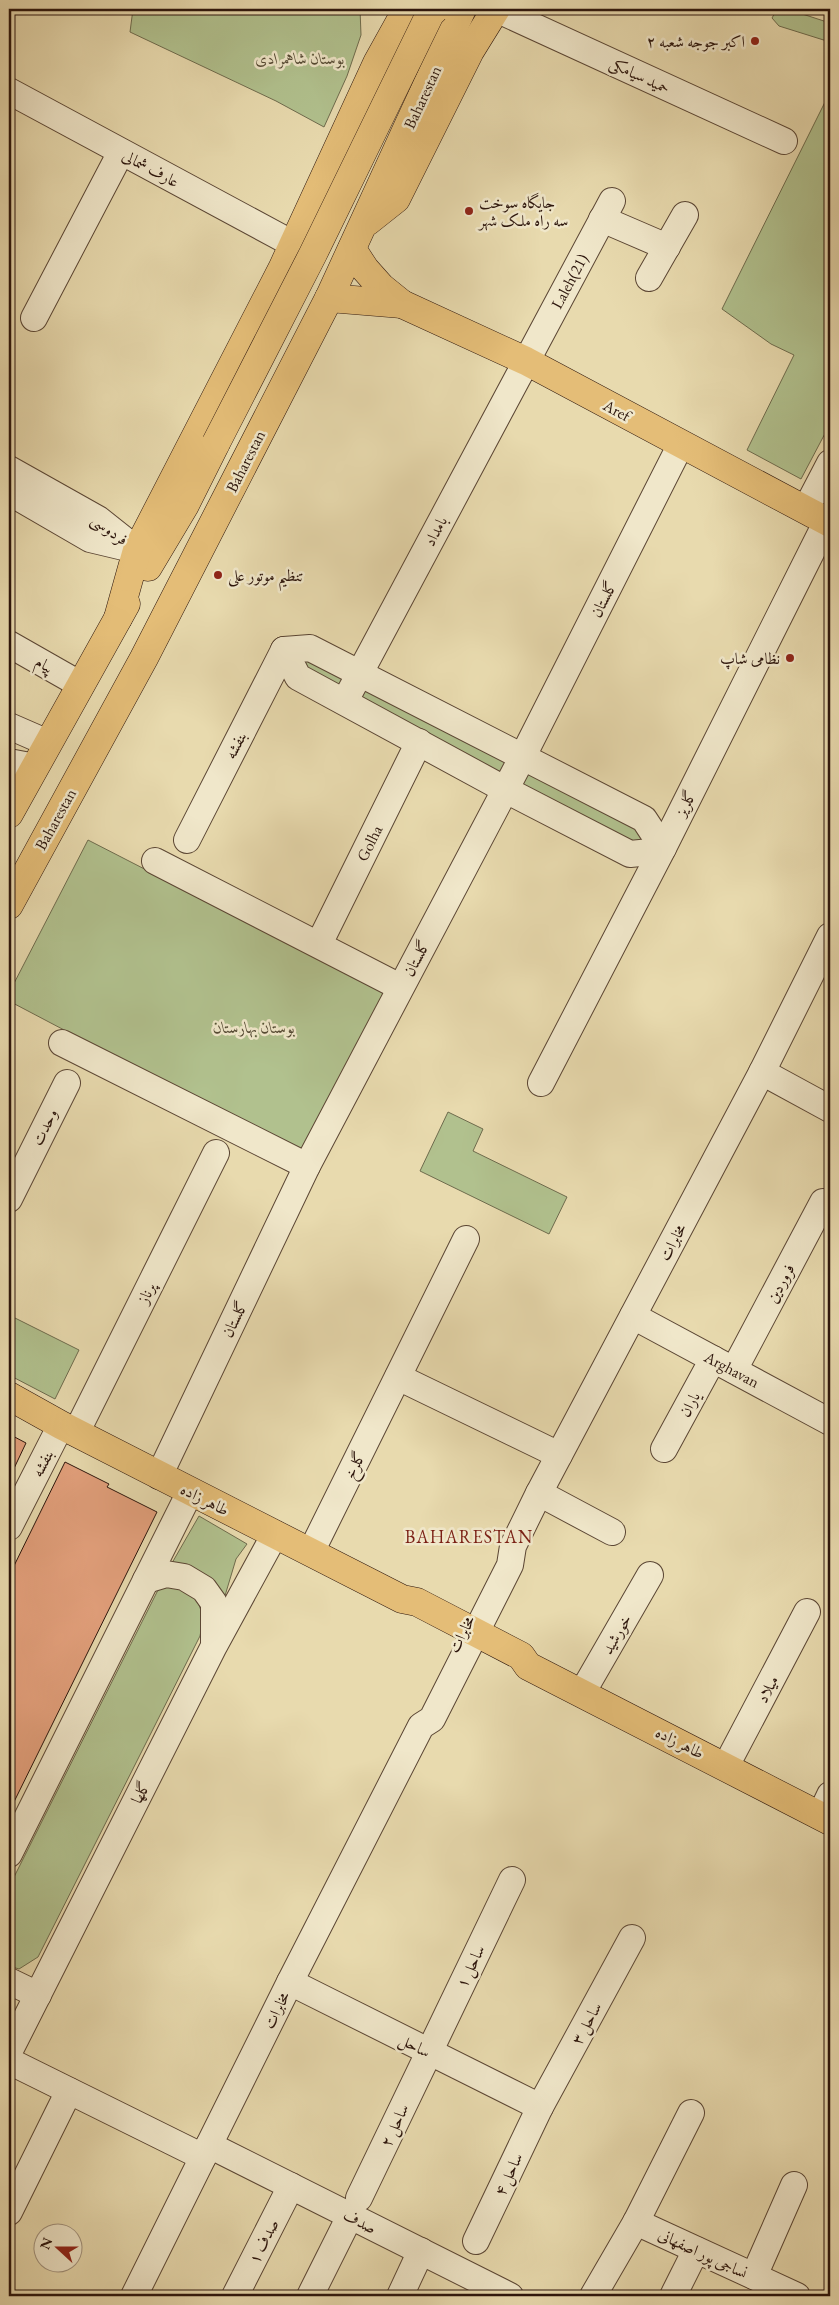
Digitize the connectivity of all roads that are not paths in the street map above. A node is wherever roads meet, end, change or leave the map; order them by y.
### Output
1 (390, 9) edge
2 (407, 9) edge
3 (435, 9) edge
4 (462, 9) edge
5 (496, 9) edge
6 (377, 63) junction
7 (9, 92) edge
8 (784, 142) dead end
9 (399, 147) junction
10 (121, 152) junction
11 (336, 155) junction
12 (685, 215) dead end
13 (357, 238) junction
14 (293, 244) junction
15 (667, 247) junction
16 (650, 278) dead end
17 (329, 298) junction
18 (402, 304) junction
19 (34, 318) dead end
20 (526, 361) junction
21 (681, 444) junction
22 (830, 463) edge
23 (9, 469) edge
24 (9, 492) edge
25 (41, 499) junction
26 (821, 518) edge
27 (137, 550) junction
28 (118, 618) junction
29 (9, 644) edge
30 (284, 650) junction
31 (360, 673) junction
32 (80, 685) junction
33 (345, 700) junction
34 (9, 726) edge
35 (419, 742) junction
36 (48, 744) junction
37 (522, 758) junction
38 (22, 765) edge
39 (506, 790) junction
40 (9, 814) edge
41 (187, 840) dead end
42 (662, 850) junction
43 (156, 861) dead end
44 (9, 905) edge
45 (830, 936) edge
46 (319, 944) junction
47 (400, 987) junction
48 (62, 1043) dead end
49 (762, 1072) junction
50 (67, 1083) dead end
51 (541, 1083) dead end
52 (830, 1109) edge
53 (216, 1153) dead end
54 (307, 1166) junction
55 (9, 1199) edge
56 (830, 1205) edge
57 (466, 1239) dead end
58 (634, 1316) junction
59 (724, 1365) junction
60 (398, 1377) junction
61 (9, 1396) edge
62 (829, 1420) edge
63 (69, 1429) junction
64 (664, 1449) dead end
65 (559, 1454) junction
66 (159, 1476) junction
67 (190, 1492) junction
68 (539, 1493) junction
69 (9, 1528) edge
70 (612, 1532) dead end
71 (275, 1534) junction
72 (311, 1552) junction
73 (650, 1575) dead end
74 (146, 1580) junction
75 (807, 1612) dead end
76 (467, 1636) junction
77 (214, 1646) junction
78 (582, 1693) junction
79 (726, 1766) junction
80 (827, 1811) edge
81 (9, 1854) edge
82 (512, 1880) dead end
83 (632, 1938) dead end
84 (9, 1981) edge
85 (290, 1982) junction
86 (38, 1995) junction
87 (9, 2052) edge
88 (428, 2052) junction
89 (9, 2061) edge
90 (69, 2091) junction
91 (540, 2107) junction
92 (691, 2112) dead end
93 (206, 2151) junction
94 (291, 2186) junction
95 (794, 2186) dead end
96 (354, 2207) junction
97 (9, 2212) edge
98 (636, 2222) junction
99 (476, 2241) dead end
100 (696, 2250) junction
101 (421, 2251) junction
102 (754, 2276) junction
103 (496, 2293) edge
104 (134, 2296) edge
105 (234, 2296) edge
106 (310, 2296) edge
107 (400, 2296) edge
108 (593, 2296) edge
109 (673, 2296) edge
110 (797, 2296) edge

1 - 6 main road
2 - 6 main road, Baharestan
3 - 28 main road, Baharestan, bridge
4 - 9 main road, Baharestan
5 - 8 street, حمید سیامکی
5 - 13 main road
6 - 11 main road, Baharestan
7 - 10 street, عارف شمالی
9 - 11 main road
9 - 13 main road, Baharestan
10 - 14 street, عارف شمالی
10 - 19 street
11 - 14 main road, Baharestan
12 - 15 street
13 - 17 main road, Baharestan
13 - 18 main road
14 - 27 main road, Baharestan
15 - 16 street
15 - 20 street, Laleh(21)
17 - 18 main road
17 - 44 main road, Baharestan
18 - 20 main road, Aref
20 - 21 main road, Aref
20 - 31 street, بامداد
21 - 26 main road, Aref
21 - 37 street, گلستان
22 - 26 street, گلریز
23 - 25 street, فردوسی
24 - 25 street, فردوسی
25 - 27 street, فردوسی
26 - 42 street, گلریز
27 - 28 main road, Baharestan
28 - 32 main road, Baharestan
29 - 32 street, پیام
30 - 31 street
30 - 33 street
30 - 41 street, بنفشه
31 - 33 street, بامداد
31 - 37 street
32 - 36 main road, Baharestan
33 - 35 street
34 - 36 street
35 - 39 street
35 - 46 street, Golha
36 - 38 main road, Baharestan
37 - 39 street, گلستان
37 - 42 street
38 - 40 main road, Baharestan
39 - 42 street
39 - 47 street, گلستان
42 - 51 street, گلریز
43 - 46 street
45 - 49 street, مخابرات
46 - 47 street
47 - 54 street, گلستان
48 - 54 street
49 - 52 street
49 - 58 street, مخابرات
50 - 55 street, وحدت
53 - 63 street, پرناز
54 - 66 street, گلستان
56 - 59 street, فروردین
57 - 60 street, گلرخ
58 - 59 street, Arghavan
58 - 65 street, مخابرات
59 - 62 street, Arghavan
59 - 64 street, یاران
60 - 65 street
60 - 72 street, گلرخ
61 - 63 main road, طاهر زاده
63 - 66 main road, طاهر زاده
63 - 69 street, بنفشه
65 - 68 street, مخابرات
66 - 67 main road, طاهر زاده
67 - 71 main road, طاهر زاده
67 - 74 street
68 - 70 street
68 - 76 street, مخابرات
71 - 72 main road, طاهر زاده
71 - 77 street, گلها
72 - 76 main road, طاهر زاده
73 - 78 street, خورشید
74 - 77 street
74 - 81 street
75 - 79 street, میلاد
76 - 78 main road, طاهر زاده
76 - 85 street, مخابرات
77 - 86 street, گلها
78 - 79 main road, طاهر زاده
79 - 80 main road, طاهر زاده
82 - 88 street, ساحل ۱
83 - 91 street, ساحل ۳
84 - 86 street
85 - 88 street, ساحل
85 - 93 street, مخابرات
86 - 87 street, گلها
88 - 91 street, ساحل
88 - 96 street, ساحل ۲
89 - 90 street, صدف
90 - 93 street, صدف
90 - 97 street
91 - 99 street, ساحل ۴
92 - 98 street
93 - 94 street, صدف
93 - 104 street, مخابرات
94 - 96 street, صدف
94 - 105 street, صدف ۱
95 - 102 street
96 - 101 street, صدف
96 - 106 street, ساحل ۲
98 - 100 street, نساجی پور اصفهانی
98 - 108 street
100 - 102 street, نساجی پور اصفهانی
100 - 109 street
101 - 103 street, صدف
101 - 107 street
102 - 110 street, نساجی پور اصفهانی

